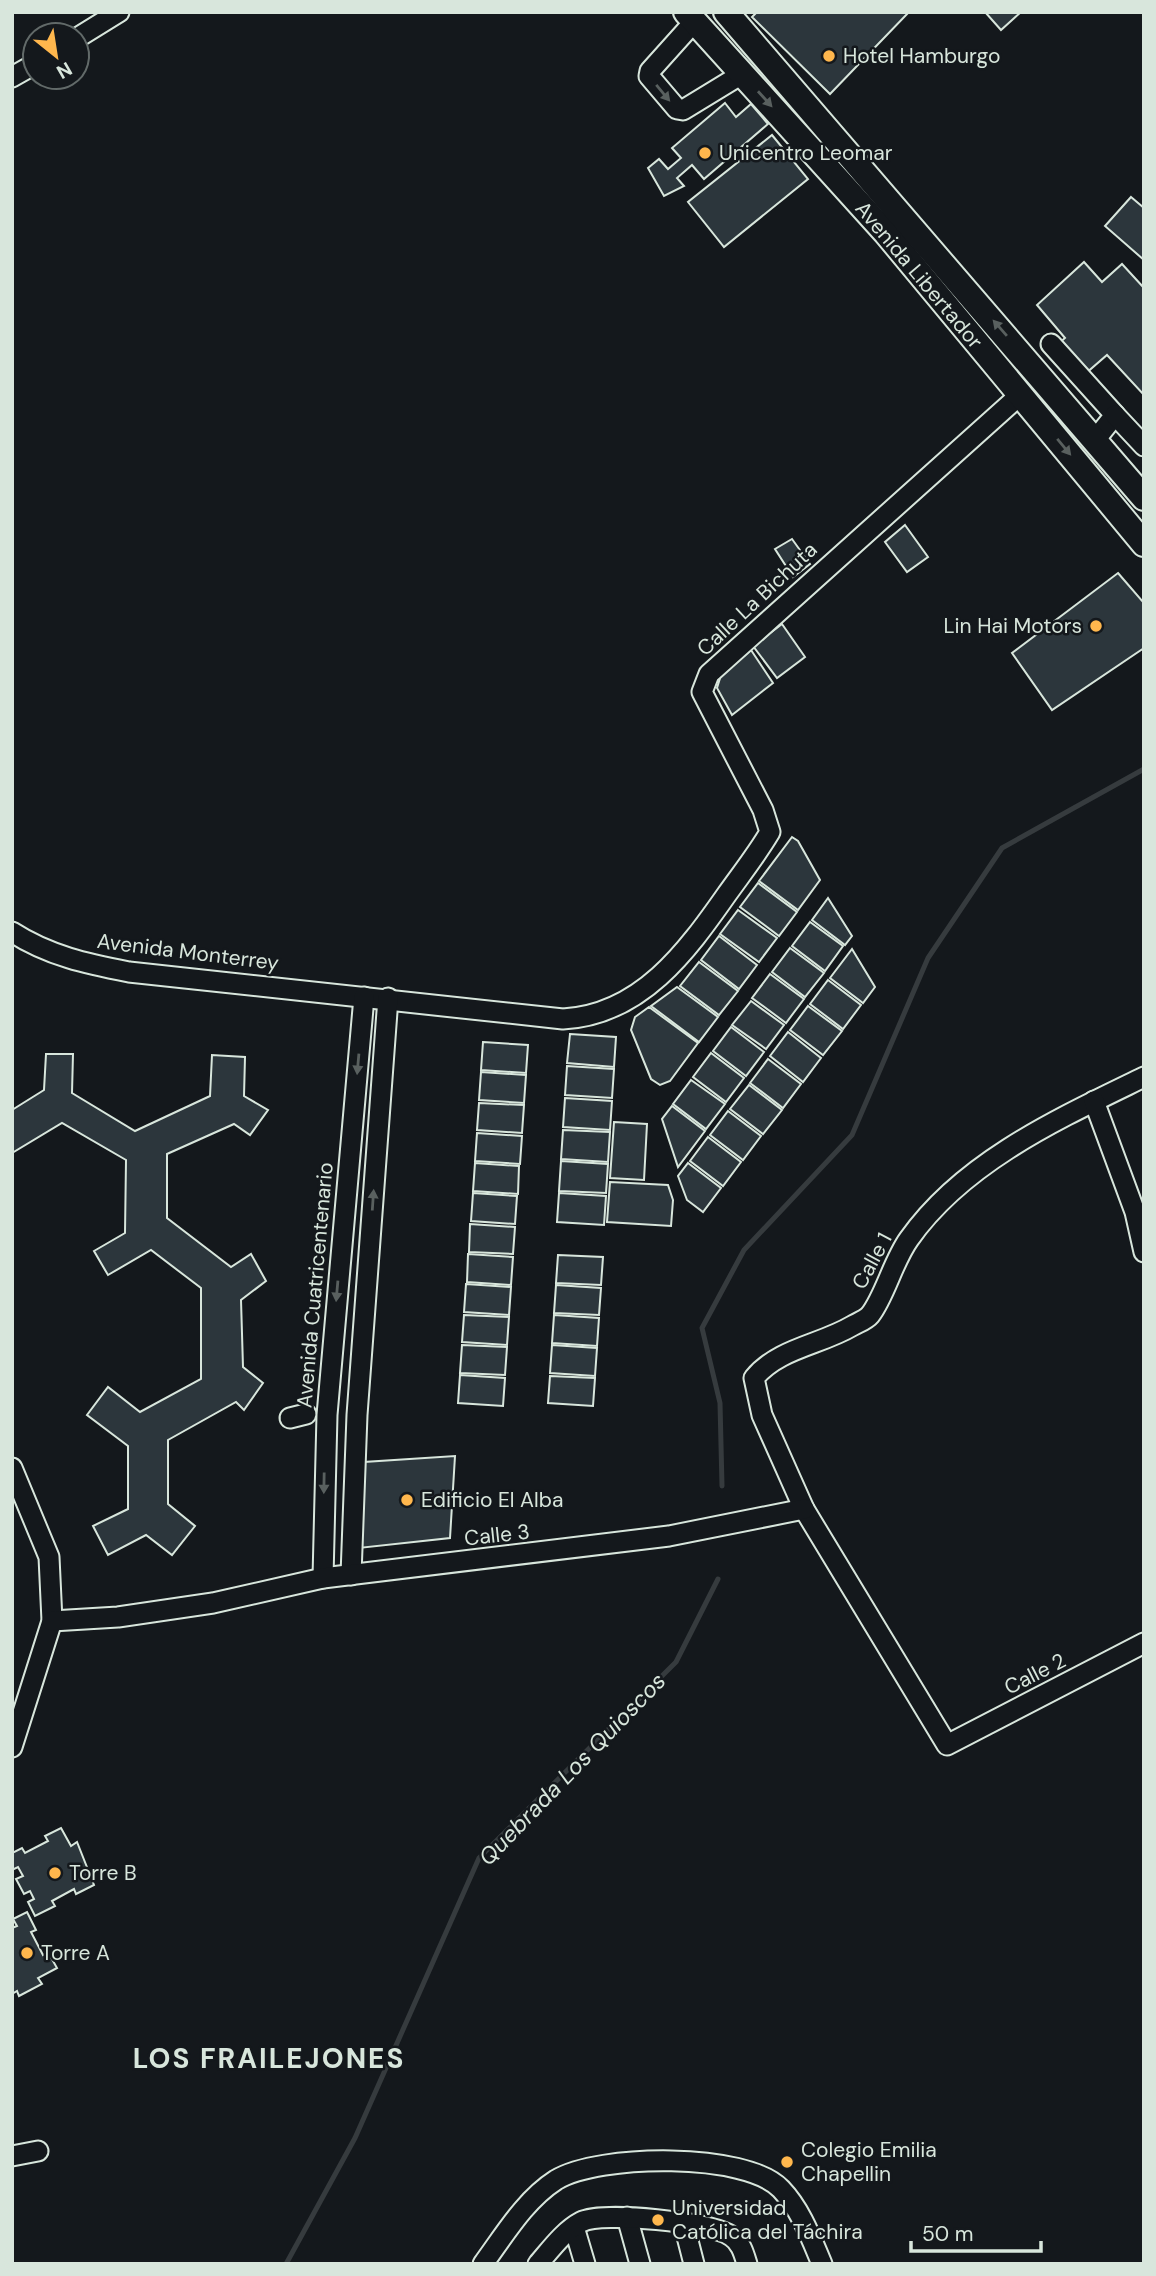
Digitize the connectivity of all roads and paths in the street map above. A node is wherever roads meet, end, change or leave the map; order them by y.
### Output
1 (119, 12) edge
2 (726, 12) edge
3 (690, 17) edge
4 (91, 29) edge
5 (743, 74) junction
6 (1051, 344) dead end
7 (1020, 395) junction
8 (1115, 415) junction
9 (1095, 440) junction
10 (1144, 446) edge
11 (1144, 498) edge
12 (1144, 544) edge
13 (12, 932) edge
14 (364, 996) junction
15 (388, 998) junction
16 (1144, 1077) edge
17 (1094, 1101) junction
18 (1144, 1252) edge
19 (12, 1468) edge
20 (804, 1509) junction
21 (351, 1574) junction
22 (323, 1578) junction
23 (52, 1621) junction
24 (1144, 1643) edge
25 (12, 1747) edge
26 (38, 2151) dead end
27 (12, 2156) edge
28 (627, 2217) junction
29 (684, 2225) junction
30 (574, 2227) junction
31 (483, 2264) edge
32 (538, 2264) edge
33 (585, 2264) edge
34 (640, 2264) edge
35 (694, 2264) edge
36 (747, 2264) edge
37 (822, 2264) edge

1 - 4 street
9 -> 2 main road, Avenida Libertador
3 - 5 main road, Avenida Libertador
3 -> 5 street
5 -> 7 main road, Avenida Libertador
6 - 8 street
7 -> 12 main road, Avenida Libertador
7 - 15 street, Calle La Bichuta
8 - 9 street
8 - 10 street
9 - 11 main road, Avenida Libertador
13 - 14 street, Avenida Monterrey
14 - 15 street, Calle La Bichuta
14 -> 22 street, Avenida Cuatricentenario
21 -> 15 street
16 - 17 street, Calle 1
17 - 18 street
17 - 20 street, Calle 1
19 - 23 street
20 - 21 street, Calle 3
20 - 24 street, Calle 2
21 - 22 street, Calle 3
22 - 23 street, Calle 3
23 - 25 street
26 - 27 street
28 - 29 street
28 - 30 street
28 - 34 street
29 - 35 street
29 - 36 street
30 - 32 street
30 - 33 street
31 - 37 street

